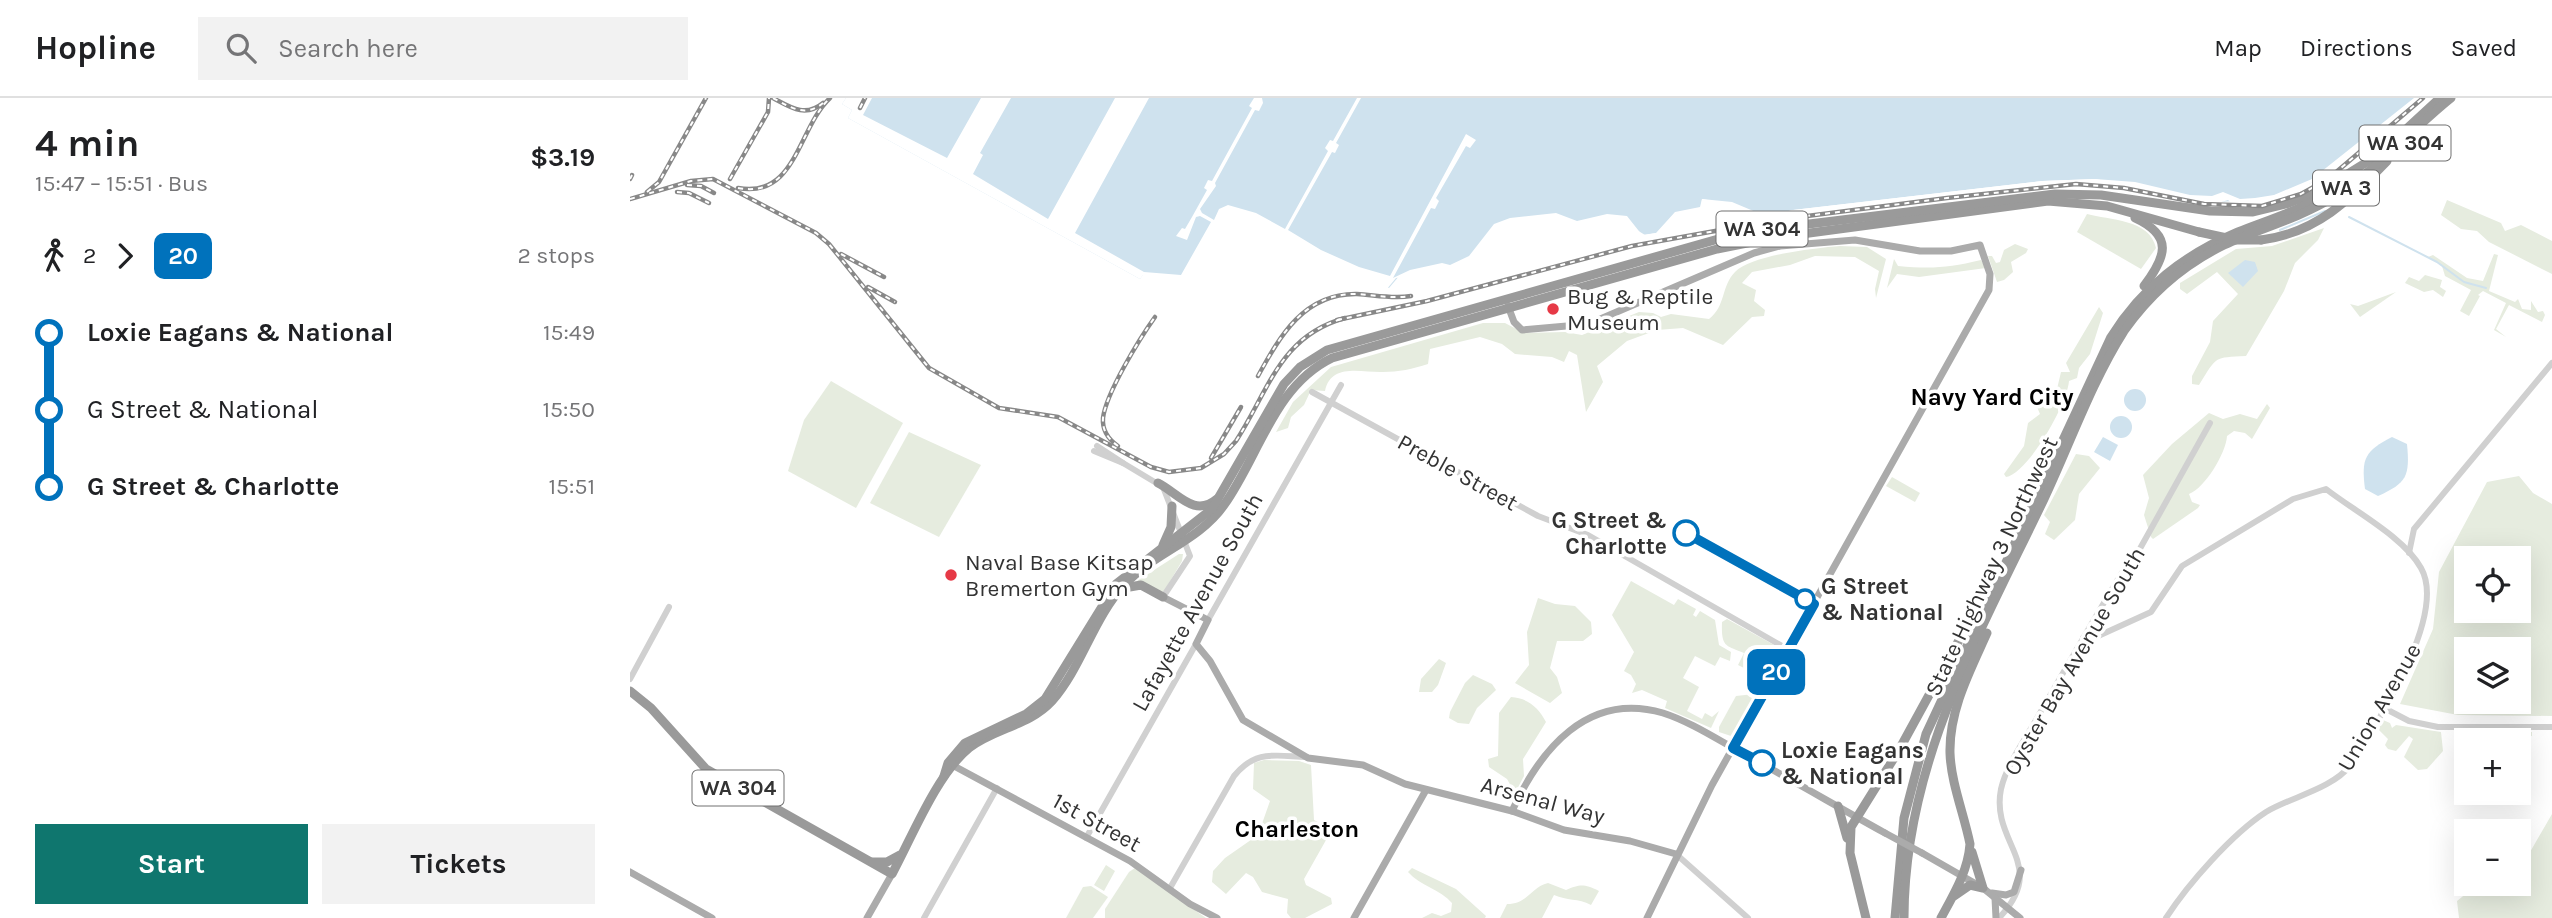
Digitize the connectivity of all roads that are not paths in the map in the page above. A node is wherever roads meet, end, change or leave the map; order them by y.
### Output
1 (2446, 99) edge
2 (2375, 157) junction
3 (2026, 201) junction
4 (2221, 243) junction
5 (1506, 299) junction
6 (2134, 303) junction
7 (1509, 309) junction
8 (2552, 363) edge
9 (2549, 371) edge
10 (1341, 384) dead end
11 (1312, 392) dead end
12 (1331, 402) junction
13 (2210, 423) dead end
14 (1096, 448) dead end
15 (1158, 483) junction
16 (1220, 495) junction
17 (1172, 506) junction
18 (1185, 536) junction
19 (2022, 544) junction
20 (1162, 548) junction
21 (2409, 553) junction
22 (1994, 584) junction
23 (1120, 590) junction
24 (1163, 597) junction
25 (669, 608) dead end
26 (1208, 620) junction
27 (2083, 638) junction
28 (1196, 644) junction
29 (1788, 650) junction
30 (630, 679) edge
31 (630, 691) edge
32 (2384, 708) junction
33 (2552, 727) edge
34 (1733, 748) junction
35 (1308, 758) junction
36 (951, 764) junction
37 (997, 789) junction
38 (1426, 790) junction
39 (1838, 806) junction
40 (1512, 811) junction
41 (1856, 817) junction
42 (1086, 838) junction
43 (1970, 844) junction
44 (1849, 845) junction
45 (1676, 854) junction
46 (900, 855) junction
47 (870, 861) junction
48 (2021, 870) junction
49 (630, 872) edge
50 (892, 873) junction
51 (1961, 876) junction
52 (1170, 888) junction
53 (1985, 890) junction
54 (1995, 897) junction
55 (1951, 900) junction
56 (2008, 908) junction
57 (712, 918) edge
58 (867, 918) edge
59 (924, 918) edge
60 (1217, 918) edge
61 (1354, 918) edge
62 (1647, 918) edge
63 (1748, 918) edge
64 (1866, 918) edge
65 (1895, 918) edge
66 (1904, 918) edge
67 (1941, 918) edge
68 (1998, 918) edge
69 (2007, 918) edge
70 (2019, 918) edge
71 (2166, 918) edge

1 - 2 highway, WA 3
1 - 3 highway, WA 304, bridge
1 - 4 highway, WA 3
2 - 3 highway
2 - 4 highway, WA 3
3 - 5 highway, WA 304
3 - 6 highway, WA 304
3 - 7 highway, WA 304
4 - 6 highway, State Highway 3 Northwest / WA 3
4 - 19 highway, State Highway 3 Northwest / WA 3
5 - 7 main road
5 - 16 highway, WA 304
6 - 22 highway, State Highway 3 Northwest / WA 3
7 - 18 highway, WA 304
7 - 29 main road
8 - 9 street
9 - 21 street
10 - 12 street, Lafayette Avenue South
11 - 12 street, Preble Street
12 - 26 street, Lafayette Avenue South
12 - 29 street, Preble Street
13 - 27 street, Oyster Bay Avenue South
14 - 15 street
15 - 16 highway
15 - 17 street
16 - 18 highway, WA 304
17 - 18 street
17 - 20 highway
18 - 20 highway, WA 304
18 - 23 highway, WA 304
18 - 24 street
19 - 43 highway
19 - 66 highway, State Highway 3 Northwest / WA 3
20 - 36 highway, WA 304
21 - 27 street, Union Avenue
21 - 32 street, Union Avenue
22 - 41 highway
22 - 65 highway, State Highway 3 Northwest / WA 3
23 - 24 highway
23 - 36 highway, WA 304
24 - 26 main road
25 - 30 street
26 - 28 main road, Lafayette Avenue South
27 - 48 street, Oyster Bay Avenue South
28 - 35 main road
28 - 42 street, Lafayette Avenue South
29 - 34 main road
31 - 47 highway, WA 304
32 - 33 street
32 - 71 street, Union Avenue
34 - 39 main road
34 - 40 main road
34 - 45 main road
35 - 38 main road, Arsenal Way
35 - 52 street
36 - 37 main road, 1st Street
36 - 46 highway, WA 304
37 - 42 main road, 1st Street
37 - 59 street
38 - 40 main road, Arsenal Way
38 - 61 main road
39 - 41 main road
39 - 44 highway
40 - 45 main road, Arsenal Way
41 - 44 highway
41 - 51 main road, bridge
42 - 52 main road, 1st Street
43 - 51 highway
43 - 53 highway
44 - 64 highway
45 - 62 main road
45 - 63 street, Arsenal Way
46 - 47 highway
46 - 50 highway, WA 304
47 - 50 highway, WA 304
48 - 53 main road
48 - 56 street
49 - 57 main road
50 - 58 main road
51 - 53 main road
51 - 55 highway
52 - 60 main road, 1st Street
53 - 54 main road
53 - 55 highway
54 - 56 main road
54 - 68 main road
55 - 67 highway
56 - 68 street
56 - 70 main road
69 - 70 main road

